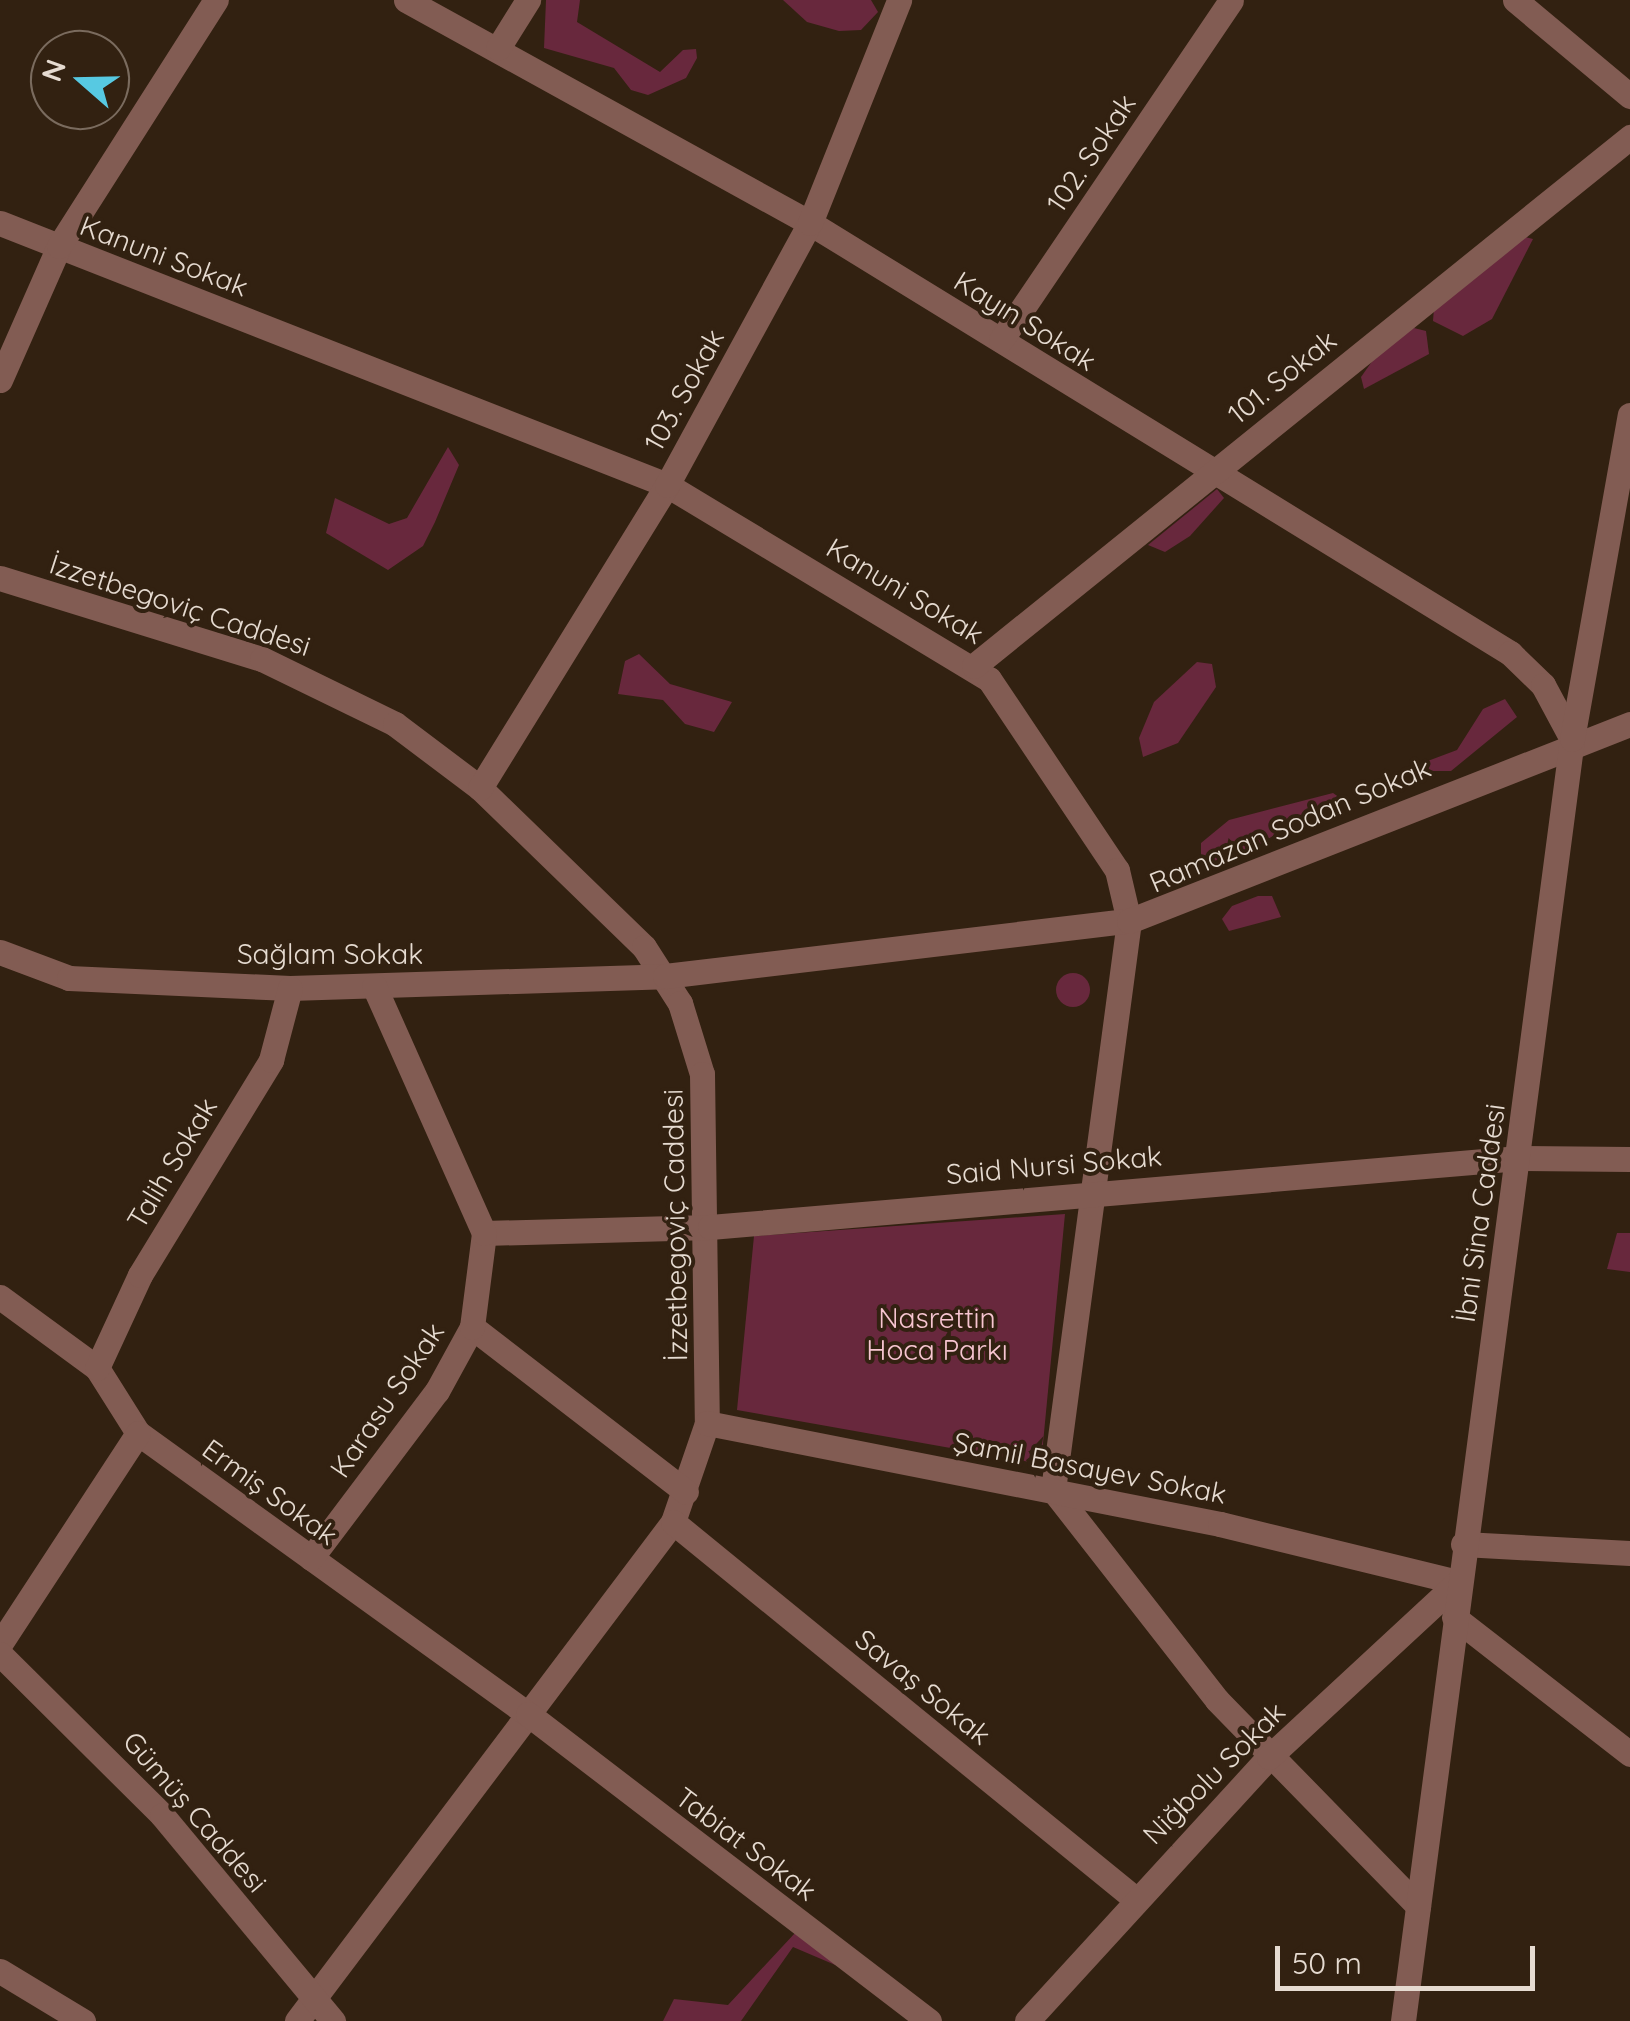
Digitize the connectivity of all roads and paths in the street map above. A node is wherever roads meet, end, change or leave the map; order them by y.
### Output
1 (216, 0) edge
2 (406, 0) edge
3 (528, 0) edge
4 (899, 0) edge
5 (1231, 0) edge
6 (1515, 0) edge
7 (498, 48) junction
8 (1630, 96) edge
9 (1630, 137) edge
10 (810, 223) junction
11 (0, 224) edge
12 (59, 246) junction
13 (1001, 340) junction
14 (0, 380) edge
15 (1630, 415) edge
16 (1209, 475) junction
17 (666, 485) junction
18 (0, 578) edge
19 (974, 666) junction
20 (1630, 724) edge
21 (1572, 739) junction
22 (480, 788) junction
23 (1128, 921) junction
24 (0, 952) edge
25 (665, 976) junction
26 (374, 986) junction
27 (290, 988) junction
28 (1519, 1158) junction
29 (1630, 1159) edge
30 (1092, 1190) junction
31 (710, 1227) junction
32 (484, 1233) junction
33 (0, 1297) edge
34 (472, 1327) junction
35 (98, 1368) junction
36 (707, 1424) junction
37 (138, 1433) junction
38 (1053, 1490) junction
39 (686, 1492) junction
40 (673, 1522) junction
41 (1464, 1544) junction
42 (1630, 1554) edge
43 (310, 1558) junction
44 (1458, 1582) junction
45 (1454, 1617) junction
46 (0, 1644) edge
47 (0, 1654) edge
48 (528, 1714) junction
49 (1630, 1754) edge
50 (1269, 1756) junction
51 (1134, 1898) junction
52 (1418, 1906) junction
53 (0, 1971) edge
54 (312, 1998) junction
55 (83, 2021) edge
56 (296, 2021) edge
57 (333, 2021) edge
58 (928, 2021) edge
59 (1026, 2021) edge
60 (1403, 2021) edge

1 - 12 street
2 - 7 street, Kayın Sokak
3 - 7 street
4 - 10 street, 103. Sokak
5 - 13 street, 102. Sokak
6 - 8 street
7 - 10 street, Kayın Sokak
9 - 16 street, 101. Sokak
10 - 13 street, Kayın Sokak
10 - 17 street, 103. Sokak
11 - 12 street, Kanuni Sokak
12 - 14 street
12 - 17 street, Kanuni Sokak
13 - 16 street, Kayın Sokak
15 - 21 street, İbni Sina Caddesi
16 - 19 street, 101. Sokak
16 - 21 street, Kayın Sokak
17 - 19 street, Kanuni Sokak
17 - 22 street, 103. Sokak
18 - 22 street, İzzetbegoviç Caddesi
19 - 23 street, Kanuni Sokak
20 - 21 street, Ramazan Sodan Sokak
21 - 23 street, Ramazan Sodan Sokak
21 - 28 street, İbni Sina Caddesi
22 - 25 street, İzzetbegoviç Caddesi
23 - 25 street, Ramazan Sodan Sokak
23 - 30 street, Kanuni Sokak
24 - 27 street, Sağlam Sokak
25 - 26 street, Sağlam Sokak
25 - 31 street, İzzetbegoviç Caddesi
26 - 27 street, Sağlam Sokak
26 - 32 street
27 - 35 street, Talih Sokak
28 - 29 street, Said Nursi Sokak
28 - 30 street, Said Nursi Sokak
28 - 41 street, İbni Sina Caddesi
30 - 31 street, Said Nursi Sokak
30 - 38 street, Kanuni Sokak
31 - 32 street, Said Nursi Sokak
31 - 36 street, İzzetbegoviç Caddesi
32 - 34 street, Karasu Sokak
33 - 35 street, Ermiş Sokak
34 - 39 street
34 - 43 street, Karasu Sokak
35 - 37 street, Ermiş Sokak
36 - 38 street, Şamil Basayev Sokak
36 - 39 street, İzzetbegoviç Caddesi
37 - 43 street, Ermiş Sokak
37 - 46 street
38 - 44 street, Şamil Basayev Sokak
38 - 50 street
39 - 40 street, İzzetbegoviç Caddesi
40 - 48 street, İzzetbegoviç Caddesi
40 - 51 street, Savaş Sokak
41 - 42 street
41 - 44 street, İbni Sina Caddesi
43 - 48 street, Ermiş Sokak
44 - 45 street, İbni Sina Caddesi
44 - 50 street, Niğbolu Sokak
45 - 49 street
45 - 52 street, İbni Sina Caddesi
47 - 54 street, Gümüş Caddesi
48 - 54 street, İzzetbegoviç Caddesi
48 - 58 street, Tabiat Sokak
50 - 51 street, Niğbolu Sokak
50 - 52 street
51 - 59 street, Niğbolu Sokak
52 - 60 street, İbni Sina Caddesi
53 - 55 street
54 - 56 street, İzzetbegoviç Caddesi
54 - 57 street, Gümüş Caddesi

